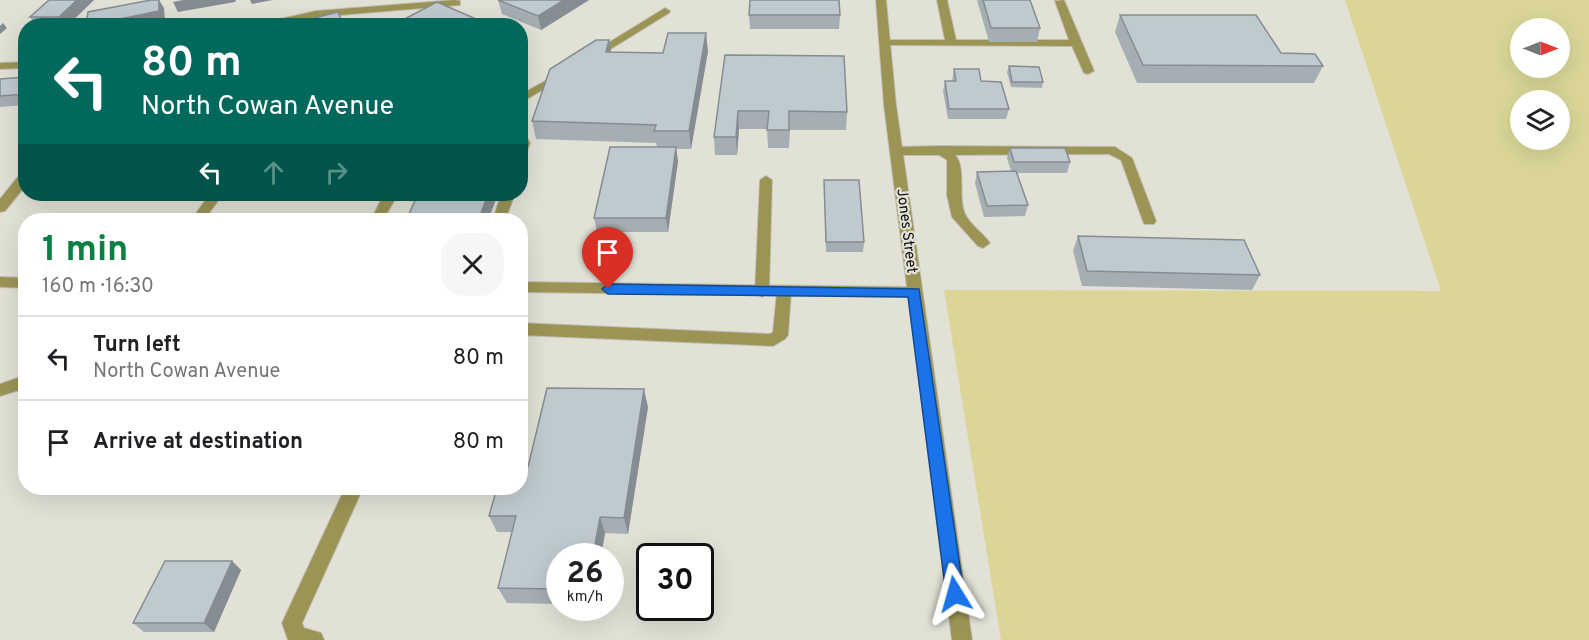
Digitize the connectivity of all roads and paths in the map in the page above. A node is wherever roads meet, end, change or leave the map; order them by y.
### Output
1 (881, 0) edge
2 (942, 0) edge
3 (1060, 1) edge
4 (459, 2) edge
5 (665, 11) dead end
6 (422, 17) edge
7 (295, 18) edge
8 (885, 43) junction
9 (951, 43) junction
10 (1076, 43) junction
11 (18, 65) edge
12 (0, 66) edge
13 (1088, 71) dead end
14 (528, 95) edge
15 (940, 150) junction
16 (896, 151) junction
17 (766, 180) dead end
18 (18, 186) edge
19 (0, 208) edge
20 (1149, 221) dead end
21 (983, 243) dead end
22 (0, 282) edge
23 (18, 283) edge
24 (528, 287) edge
25 (762, 291) junction
26 (784, 291) junction
27 (914, 292) junction
28 (528, 330) edge
29 (18, 384) edge
30 (0, 390) edge
31 (351, 495) edge
32 (314, 640) edge
33 (962, 640) edge

1 - 8 street, Jones Street
2 - 9 street
3 - 10 street
4 - 6 street
4 - 7 street
5 - 14 street
8 - 9 street
8 - 16 street, Jones Street
9 - 10 street
10 - 13 street
11 - 12 street
15 - 16 street
15 - 20 street
15 - 21 street
16 - 27 street, Jones Street
17 - 25 street
18 - 19 street
22 - 23 street
24 - 25 street
25 - 26 street
26 - 27 street
26 - 28 street
27 - 33 street, Jones Street
29 - 30 street
31 - 32 street

